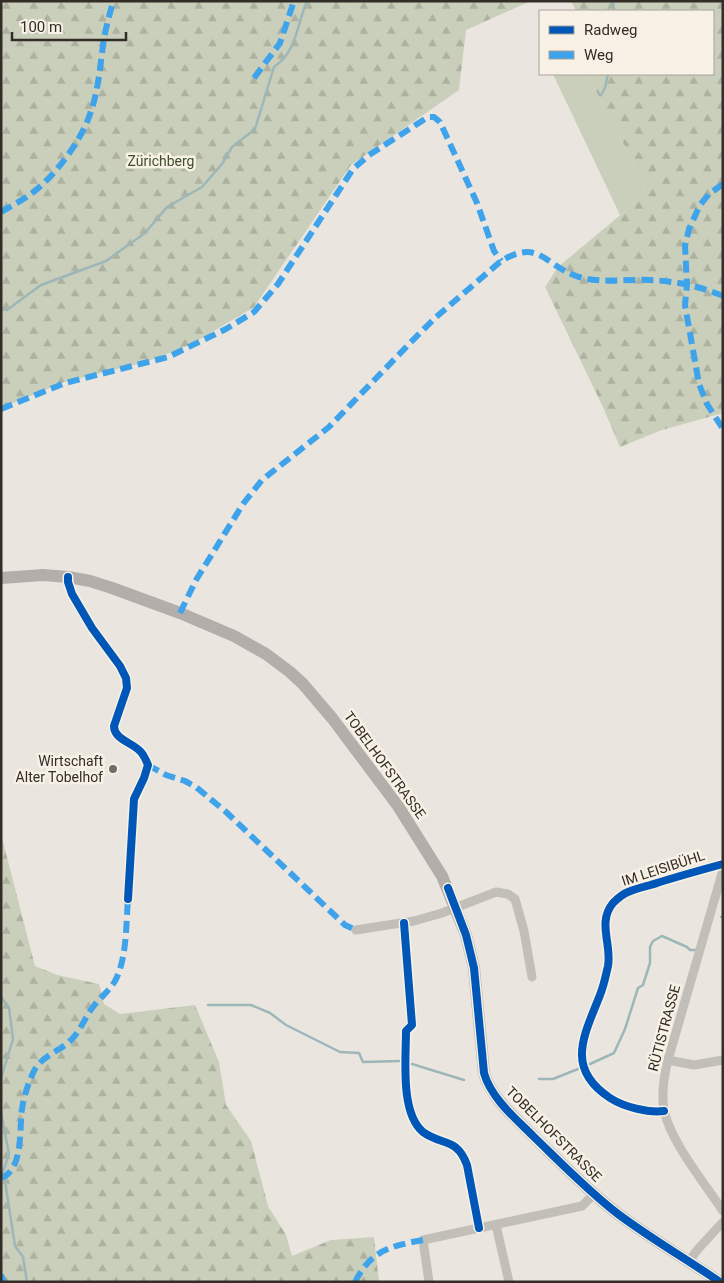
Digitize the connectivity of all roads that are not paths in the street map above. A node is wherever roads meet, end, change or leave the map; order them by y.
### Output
1 (68, 577) junction
2 (1, 578) edge
3 (723, 864) edge
4 (723, 870) edge
5 (128, 899) dead end
6 (456, 908) junction
7 (356, 930) dead end
8 (408, 971) dead end
9 (532, 977) dead end
10 (668, 1060) junction
11 (723, 1060) edge
12 (664, 1111) junction
13 (595, 1193) junction
14 (723, 1211) edge
15 (723, 1222) edge
16 (496, 1225) junction
17 (479, 1228) junction
18 (689, 1261) junction
19 (429, 1282) edge
20 (509, 1282) edge
21 (720, 1282) edge

1 - 2 main road, TOBELHOFSTRASSE
1 - 5 street
1 - 6 main road, TOBELHOFSTRASSE
3 - 12 street, IM LEISIBÜHL
4 - 10 street, RÜTISTRASSE
6 - 7 street
6 - 9 street
6 - 13 main road, TOBELHOFSTRASSE
8 - 17 street
10 - 11 street
10 - 12 street, RÜTISTRASSE
12 - 14 street, RÜTISTRASSE
13 - 16 street
13 - 18 main road, TOBELHOFSTRASSE
15 - 18 street
16 - 17 street
16 - 20 street
17 - 19 street
18 - 21 main road, TOBELHOFSTRASSE

